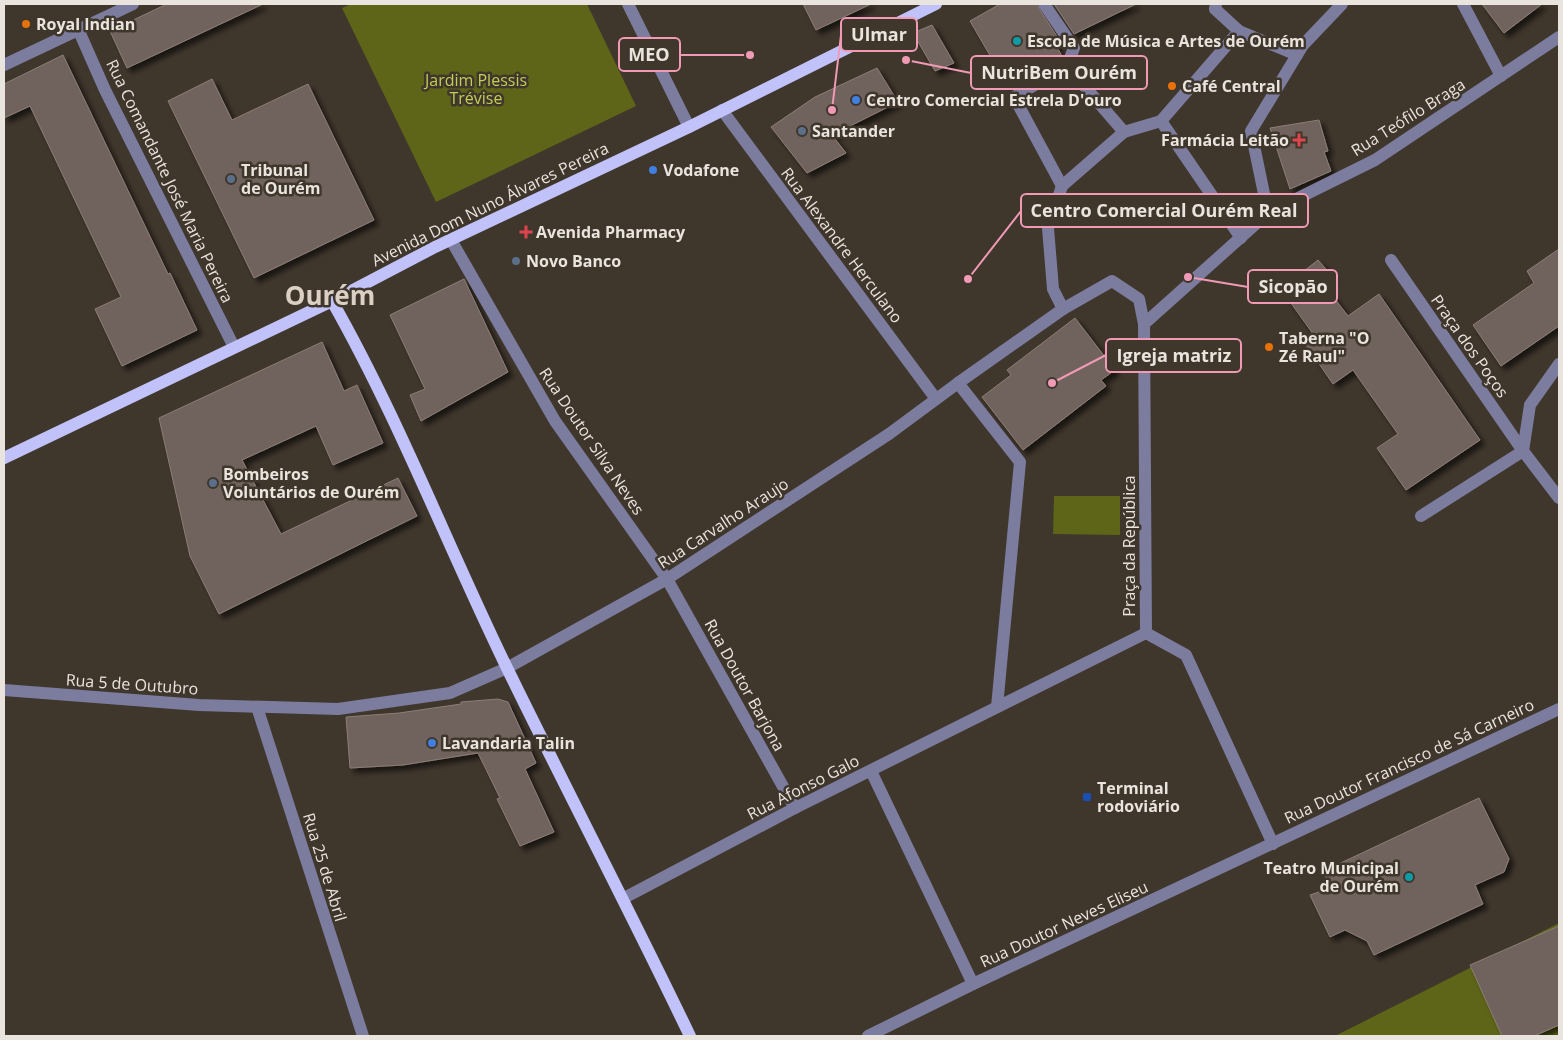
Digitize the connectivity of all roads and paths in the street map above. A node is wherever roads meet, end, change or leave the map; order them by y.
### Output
1 (133, 4) edge
2 (628, 4) edge
3 (936, 4) edge
4 (1044, 4) edge
5 (1216, 4) edge
6 (1342, 4) edge
7 (1463, 4) edge
8 (78, 29) junction
9 (1239, 31) junction
10 (1559, 37) edge
11 (1297, 55) junction
12 (4, 65) edge
13 (1067, 66) junction
14 (1501, 76) junction
15 (722, 110) junction
16 (1161, 121) junction
17 (689, 127) junction
18 (1124, 132) junction
19 (1062, 186) junction
20 (1268, 213) junction
21 (1241, 238) junction
22 (451, 240) junction
23 (1391, 260) dead end
24 (332, 301) junction
25 (1064, 309) junction
26 (1144, 324) junction
27 (234, 347) junction
28 (1559, 364) edge
29 (958, 382) junction
30 (936, 399) junction
31 (1522, 451) junction
32 (4, 458) edge
33 (1559, 498) edge
34 (1421, 516) dead end
35 (667, 579) junction
36 (1146, 633) junction
37 (507, 668) junction
38 (4, 690) edge
39 (257, 707) junction
40 (997, 707) junction
41 (1559, 709) edge
42 (871, 771) junction
43 (795, 808) junction
44 (1274, 844) junction
45 (624, 898) junction
46 (973, 984) junction
47 (363, 1036) edge
48 (690, 1036) edge
49 (868, 1036) edge

1 - 8 street
2 - 17 street
3 - 15 main road, Avenida Dom Nuno Álvares Pereira
4 - 13 street
5 - 9 street
6 - 11 street
7 - 14 street
8 - 12 street
8 - 27 street, Rua Comandante José Maria Pereira
9 - 11 street
9 - 16 street
10 - 14 street, Rua Teófilo Braga
11 - 20 street
13 - 18 street
13 - 19 street
14 - 20 street, Rua Teófilo Braga
15 - 17 main road, Avenida Dom Nuno Álvares Pereira
15 - 30 street, Rua Alexandre Herculano
16 - 18 street
16 - 21 street
17 - 22 main road, Avenida Dom Nuno Álvares Pereira
18 - 19 street
19 - 25 street
20 - 21 street, Rua Teófilo Braga
21 - 26 street, Rua Teófilo Braga
22 - 24 main road, Avenida Dom Nuno Álvares Pereira
22 - 35 street, Rua Doutor Silva Neves
23 - 31 street, Praça dos Poços
24 - 27 main road, Avenida Dom Nuno Álvares Pereira
24 - 37 main road
25 - 26 street, Rua Carvalho Araujo
25 - 29 street, Rua Carvalho Araujo
26 - 36 street, Praça da República
27 - 32 main road, Avenida Dom Nuno Álvares Pereira
28 - 31 street
29 - 30 street, Rua Carvalho Araujo
29 - 40 street
30 - 35 street, Rua Carvalho Araujo
31 - 33 street, Praça dos Poços
31 - 34 street
35 - 37 street, Rua Carvalho Araujo
35 - 43 street, Rua Doutor Barjona
36 - 40 street, Praça da República
36 - 44 street
37 - 39 street, Rua Carvalho Araujo
37 - 45 main road
38 - 39 street, Rua 5 de Outubro
39 - 47 street, Rua 25 de Abril
40 - 42 street, Rua Afonso Galo
41 - 44 street, Rua Doutor Francisco de Sá Carneiro
42 - 43 street, Rua Afonso Galo
42 - 46 street
43 - 45 street, Rua Afonso Galo
44 - 46 street, Rua Doutor Neves Eliseu
45 - 48 main road
46 - 49 street, Rua Doutor Neves Eliseu

